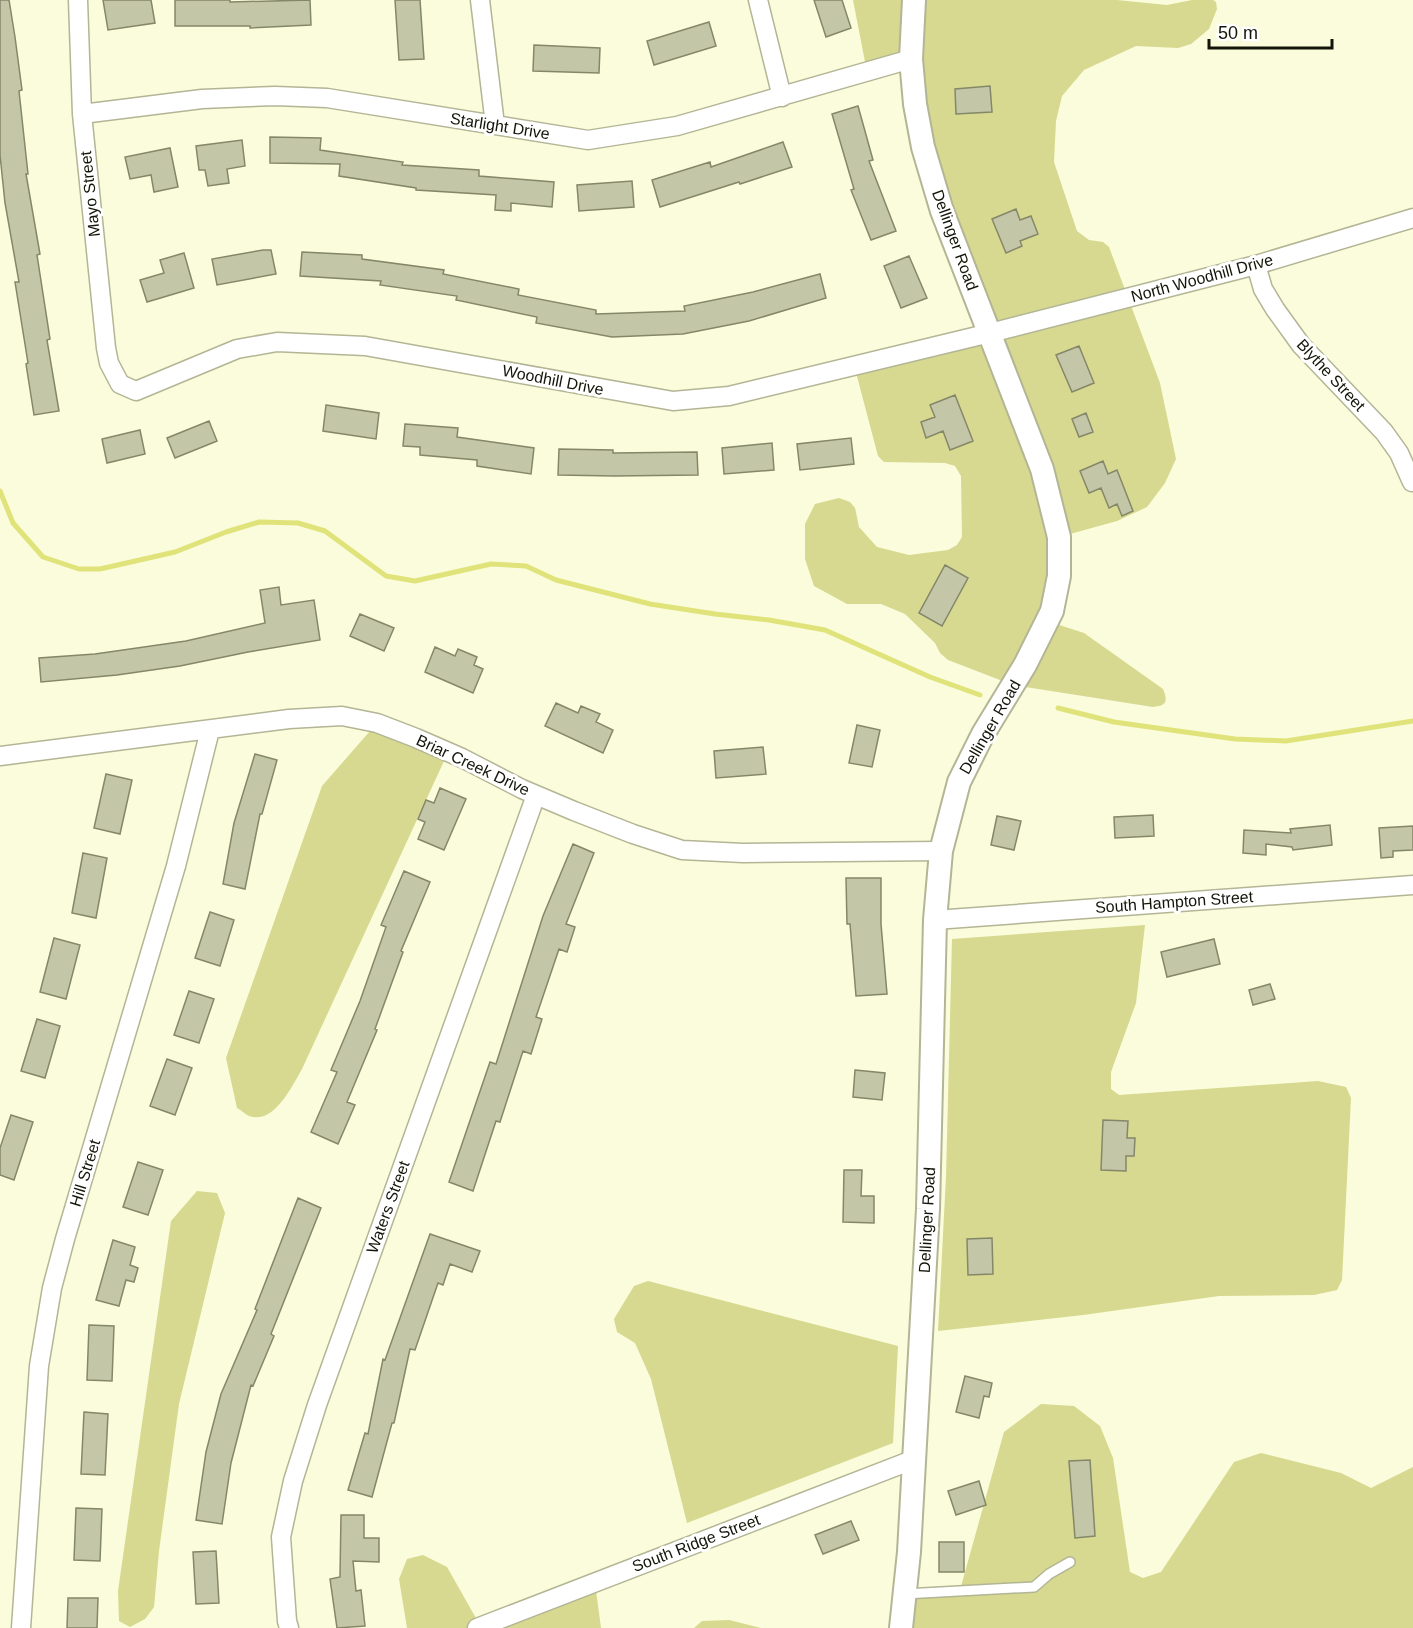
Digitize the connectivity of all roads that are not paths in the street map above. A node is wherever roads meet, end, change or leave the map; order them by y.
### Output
1 (78, 0) edge
2 (480, 0) edge
3 (758, 0) edge
4 (914, 0) edge
5 (911, 59) junction
6 (782, 97) junction
7 (82, 114) junction
8 (495, 126) junction
9 (1413, 218) edge
10 (1256, 265) junction
11 (990, 333) junction
12 (120, 384) joint
13 (1412, 482) edge
14 (210, 730) junction
15 (0, 756) edge
16 (536, 795) junction
17 (941, 851) junction
18 (1413, 885) edge
19 (935, 920) junction
20 (915, 1459) junction
21 (1070, 1562) dead end
22 (904, 1594) junction
23 (21, 1628) edge
24 (289, 1628) edge
25 (477, 1628) edge
26 (901, 1628) edge

1 - 7 street, Mayo Street
2 - 8 street
3 - 6 street
4 - 5 street, Dellinger Road
5 - 6 street, Starlight Drive
5 - 11 street, Dellinger Road
6 - 8 street, Starlight Drive
7 - 8 street, Starlight Drive
7 - 12 street, Mayo Street
9 - 10 street, North Woodhill Drive
10 - 11 street, North Woodhill Drive
10 - 13 street, Blythe Street
11 - 12 street, Woodhill Drive
11 - 17 street, Dellinger Road
14 - 15 street, Briar Creek Drive
14 - 16 street, Briar Creek Drive
14 - 23 street, Hill Street
16 - 17 street, Briar Creek Drive
16 - 24 street, Waters Street
17 - 19 street, Dellinger Road
18 - 19 street, South Hampton Street
19 - 20 street, Dellinger Road
20 - 22 street, Dellinger Road
20 - 25 street, South Ridge Street
21 - 22 lane
22 - 26 street, Dellinger Road

